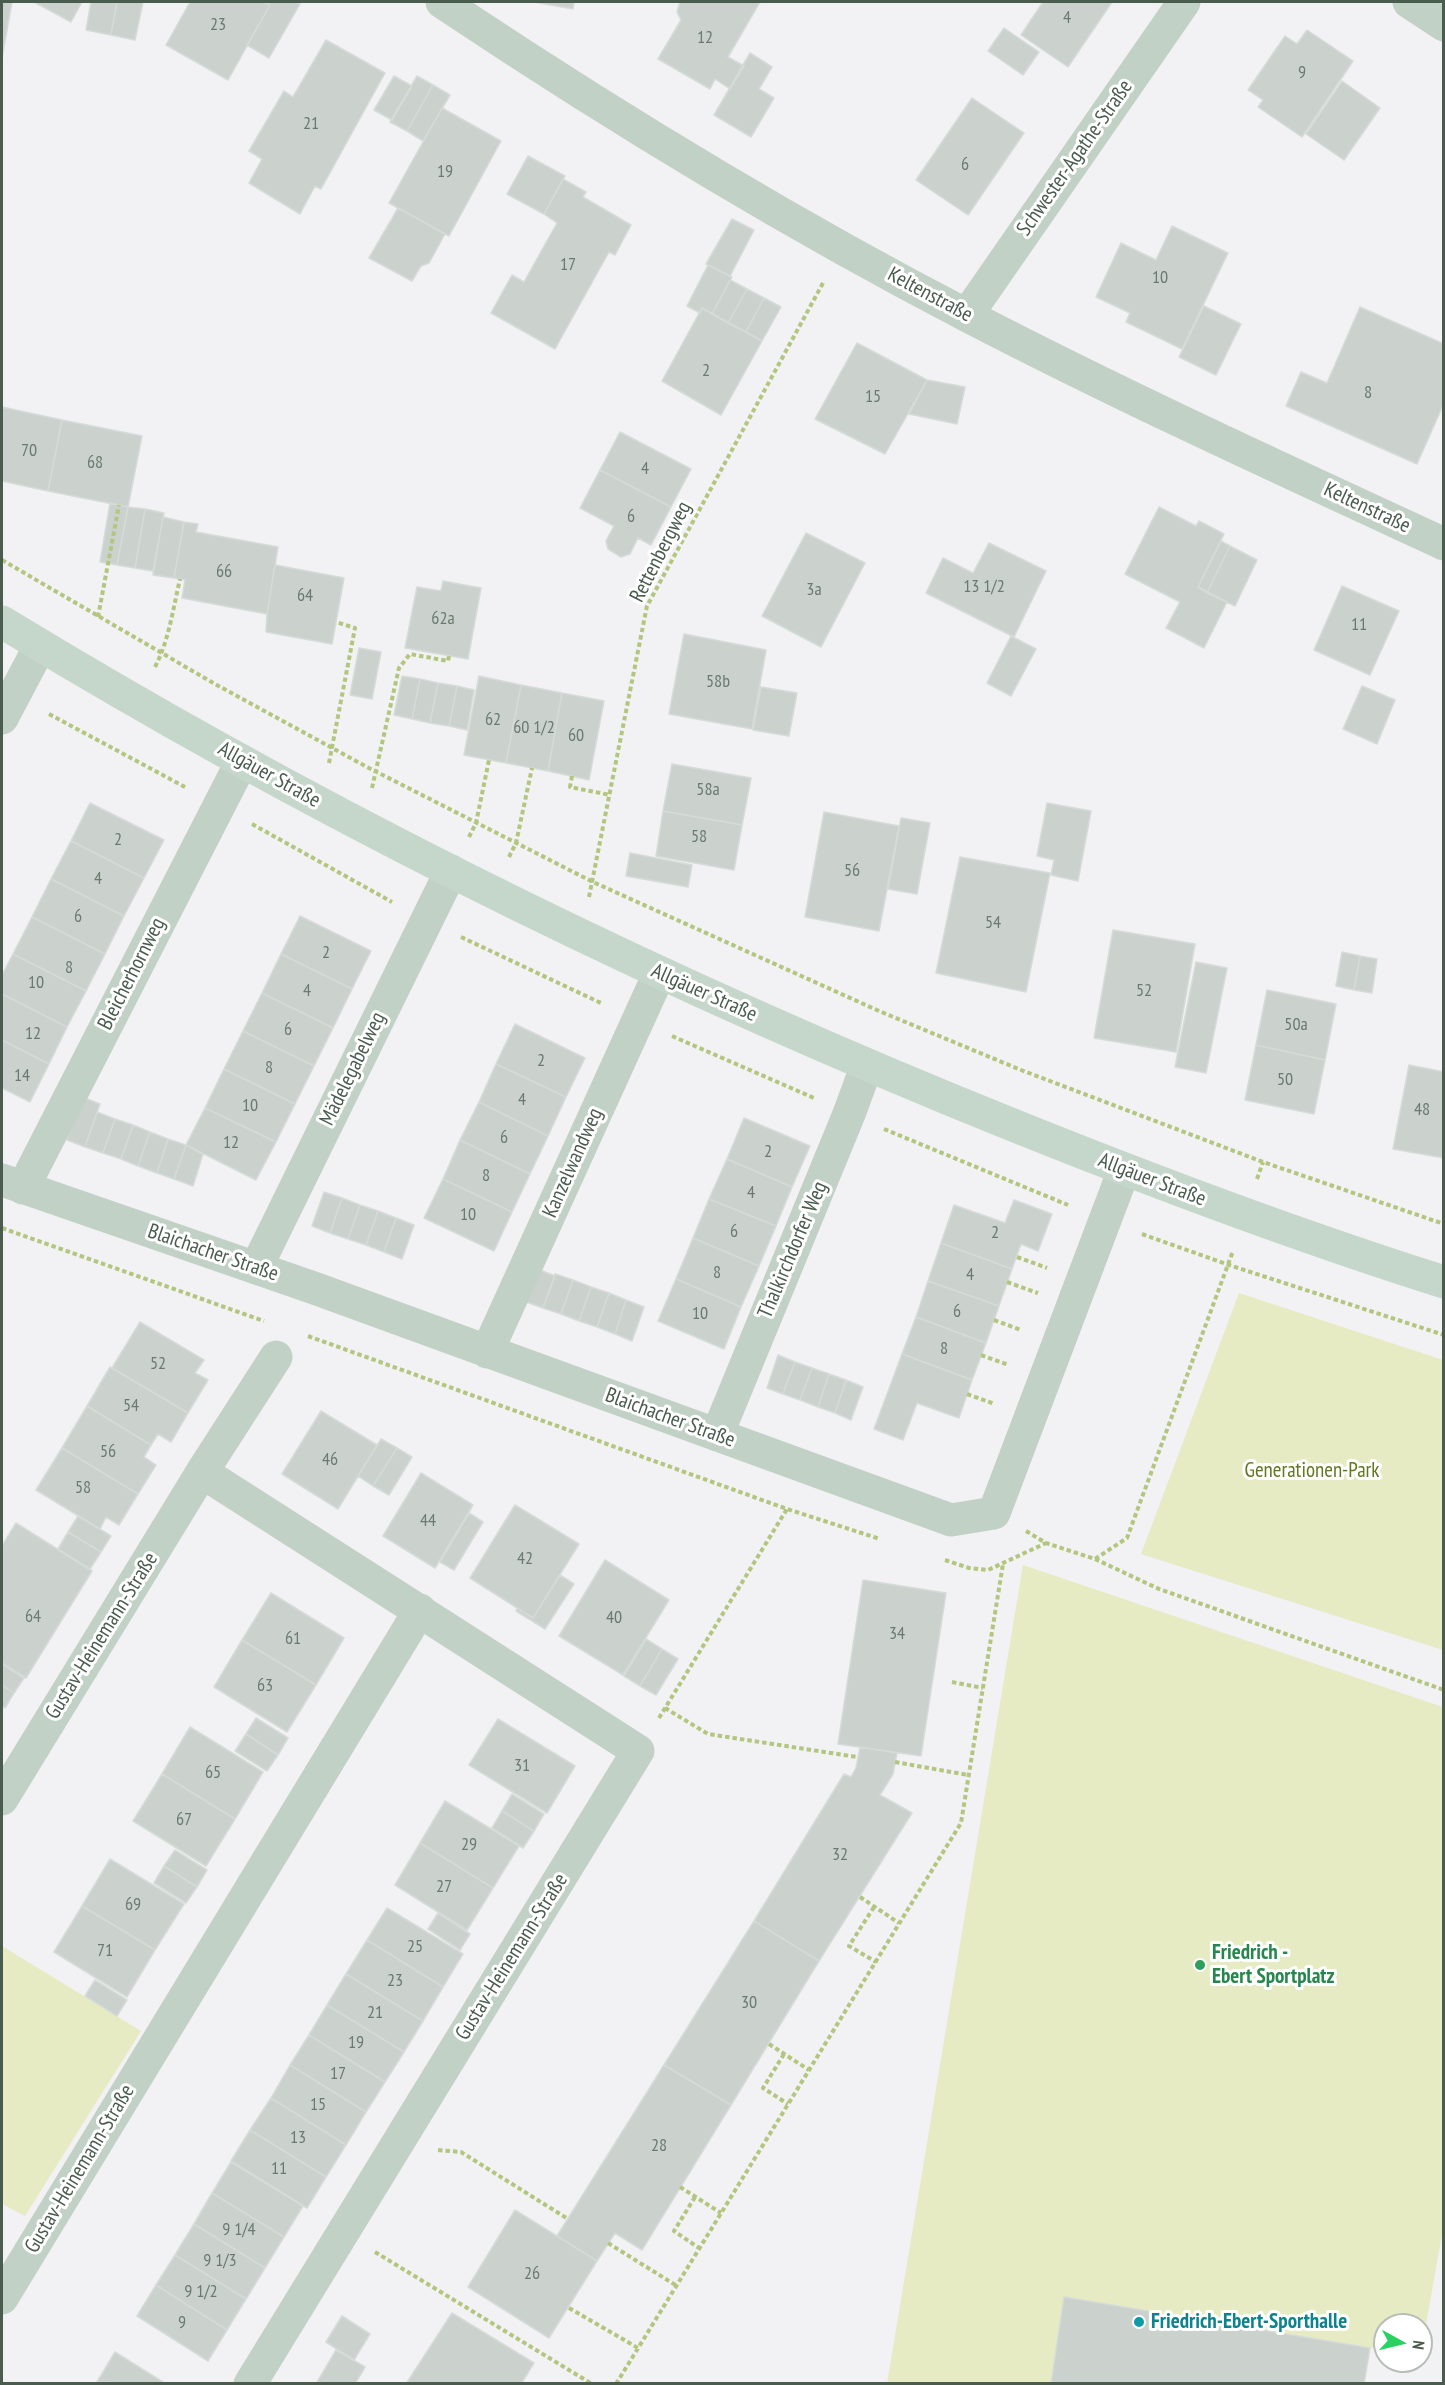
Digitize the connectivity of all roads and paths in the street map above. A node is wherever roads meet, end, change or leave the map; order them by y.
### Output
1 (442, 2) edge
2 (1184, 2) edge
3 (1409, 2) edge
4 (1443, 25) edge
5 (842, 248) junction
6 (967, 315) junction
7 (119, 505) dead end
8 (1443, 544) edge
9 (2, 560) edge
10 (180, 579) dead end
11 (98, 617) junction
12 (2, 622) edge
13 (336, 622) dead end
14 (40, 646) junction
15 (162, 654) junction
16 (449, 656) dead end
17 (138, 702) junction
18 (2, 718) edge
19 (332, 748) junction
20 (489, 760) dead end
21 (242, 761) junction
22 (532, 768) dead end
23 (376, 772) junction
24 (572, 776) dead end
25 (610, 795) junction
26 (320, 803) junction
27 (476, 822) junction
28 (362, 827) junction
29 (516, 843) junction
30 (451, 871) junction
31 (593, 882) junction
32 (494, 892) junction
33 (578, 935) junction
34 (659, 974) junction
35 (867, 1065) junction
36 (1124, 1170) junction
37 (12, 1184) edge
38 (1443, 1224) edge
39 (2, 1228) edge
40 (1229, 1265) dead end
41 (256, 1268) junction
42 (1443, 1282) edge
43 (269, 1323) dead end
44 (303, 1335) dead end
45 (487, 1352) junction
46 (276, 1357) dead end
47 (717, 1435) junction
48 (202, 1472) junction
49 (788, 1509) junction
50 (994, 1513) junction
51 (890, 1542) dead end
52 (1046, 1543) junction
53 (935, 1557) dead end
54 (1095, 1559) junction
55 (1003, 1564) junction
56 (420, 1610) junction
57 (952, 1682) dead end
58 (983, 1688) junction
59 (1443, 1690) edge
60 (665, 1708) junction
61 (638, 1751) junction
62 (857, 1757) dead end
63 (895, 1762) dead end
64 (968, 1775) junction
65 (2, 1800) edge
66 (860, 1897) dead end
67 (874, 1906) junction
68 (899, 1923) junction
69 (876, 1962) junction
70 (769, 2044) dead end
71 (784, 2054) junction
72 (809, 2070) junction
73 (788, 2104) junction
74 (396, 2146) junction
75 (680, 2187) dead end
76 (695, 2197) junction
77 (721, 2213) junction
78 (568, 2219) dead end
79 (344, 2233) junction
80 (608, 2243) dead end
81 (699, 2248) junction
82 (677, 2286) junction
83 (2, 2298) edge
84 (569, 2308) dead end
85 (638, 2348) junction
86 (250, 2384) edge
87 (592, 2384) edge
88 (616, 2384) edge

1 - 5 street, Keltenstraße
2 - 6 street, Schwester-Agathe-Straße
3 - 4 street
5 - 6 street, Keltenstraße
5 - 25 path, Rettenbergweg
6 - 8 street, Keltenstraße
7 - 11 path
9 - 11 path
10 - 15 path
11 - 15 path
12 - 14 main road, Allgäuer Straße
13 - 19 path
14 - 17 main road, Allgäuer Straße
14 - 18 street
15 - 17 path
15 - 19 path
16 - 23 path
17 - 21 main road, Allgäuer Straße
19 - 23 path
19 - 26 path
20 - 27 path
21 - 26 main road, Allgäuer Straße
21 - 37 street, Bleicherhornweg
22 - 29 path
23 - 27 path
23 - 28 path
24 - 25 path
25 - 31 path, Rettenbergweg
26 - 28 main road, Allgäuer Straße
27 - 29 path
27 - 30 path
28 - 30 main road, Allgäuer Straße
29 - 31 path
29 - 32 path
30 - 32 main road, Allgäuer Straße
30 - 41 street, Mädelegabelweg
31 - 33 path, Rettenbergweg
31 - 38 path
32 - 33 main road, Allgäuer Straße
33 - 34 main road, Allgäuer Straße
34 - 35 main road, Allgäuer Straße
34 - 45 street, Kanzelwandweg
35 - 36 main road, Allgäuer Straße
35 - 47 street, Thalkirchdorfer Weg
36 - 42 main road, Allgäuer Straße
36 - 50 street
37 - 41 street, Blaichacher Straße
39 - 43 path
40 - 54 path
41 - 45 street, Blaichacher Straße
44 - 49 path
45 - 47 street, Blaichacher Straße
46 - 48 street, Gustav-Heinemann-Straße
47 - 50 street, Blaichacher Straße
48 - 56 street
48 - 65 street, Gustav-Heinemann-Straße
49 - 51 path
49 - 60 path
50 - 52 path
52 - 54 path
52 - 55 path
53 - 55 path
54 - 59 path
55 - 58 path
56 - 61 street
56 - 83 street, Gustav-Heinemann-Straße
57 - 58 path
58 - 64 path
60 - 61 path
60 - 62 path
61 - 74 street, Gustav-Heinemann-Straße
63 - 64 path
64 - 68 path
66 - 67 path
67 - 68 path
67 - 69 path
68 - 69 path
69 - 72 path
70 - 71 path
71 - 72 path
71 - 73 path
72 - 73 path
73 - 77 path
74 - 78 path
74 - 79 street, Gustav-Heinemann-Straße
75 - 76 path
76 - 77 path
76 - 81 path
77 - 81 path
79 - 86 street, Gustav-Heinemann-Straße
79 - 87 path
80 - 82 path
81 - 82 path
82 - 85 path
84 - 85 path
85 - 88 path

